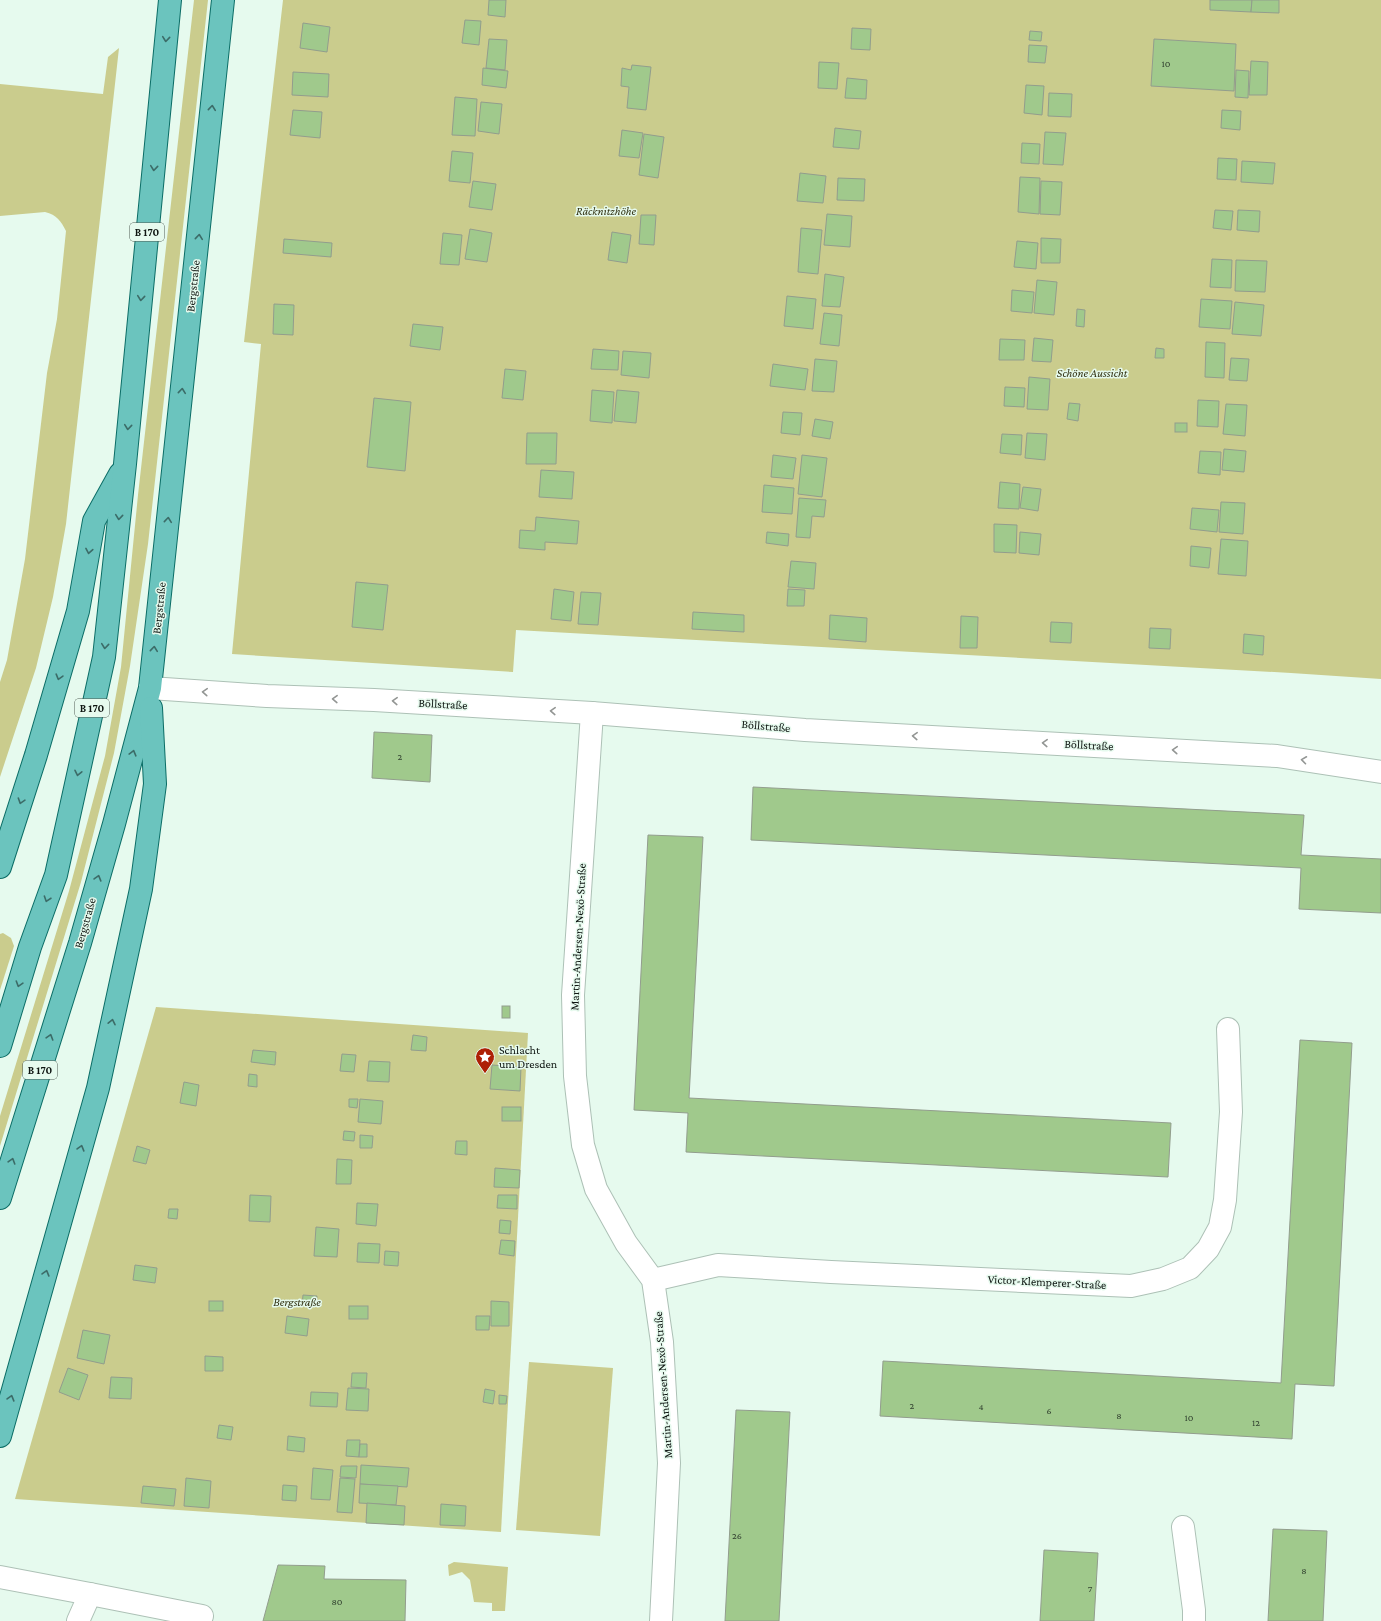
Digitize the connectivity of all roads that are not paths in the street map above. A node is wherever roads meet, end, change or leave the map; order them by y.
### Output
1 (170, 0) edge
2 (223, 0) edge
3 (125, 464) junction
4 (150, 688) junction
5 (592, 713) junction
6 (1381, 772) edge
7 (0, 867) edge
8 (1228, 1029) dead end
9 (0, 1046) edge
10 (0, 1198) edge
11 (653, 1280) junction
12 (0, 1436) edge
13 (1183, 1527) dead end
14 (0, 1577) edge
15 (90, 1594) junction
16 (78, 1621) edge
17 (200, 1621) edge
18 (661, 1621) edge
19 (1194, 1621) edge

1 -> 3 main road, B 170
4 -> 2 main road, Bergstraße / B 170
3 -> 7 main road
3 -> 9 main road, B 170
5 -> 4 street, Böllstraße
10 -> 4 main road, Bergstraße / B 170
12 -> 4 main road
6 -> 5 street, Böllstraße
5 - 11 street, Martin-Andersen-Nexö-Straße
8 - 11 street, Victor-Klemperer-Straße
11 - 18 street, Martin-Andersen-Nexö-Straße
13 - 19 street
14 - 15 street
15 - 16 street
15 - 17 street

